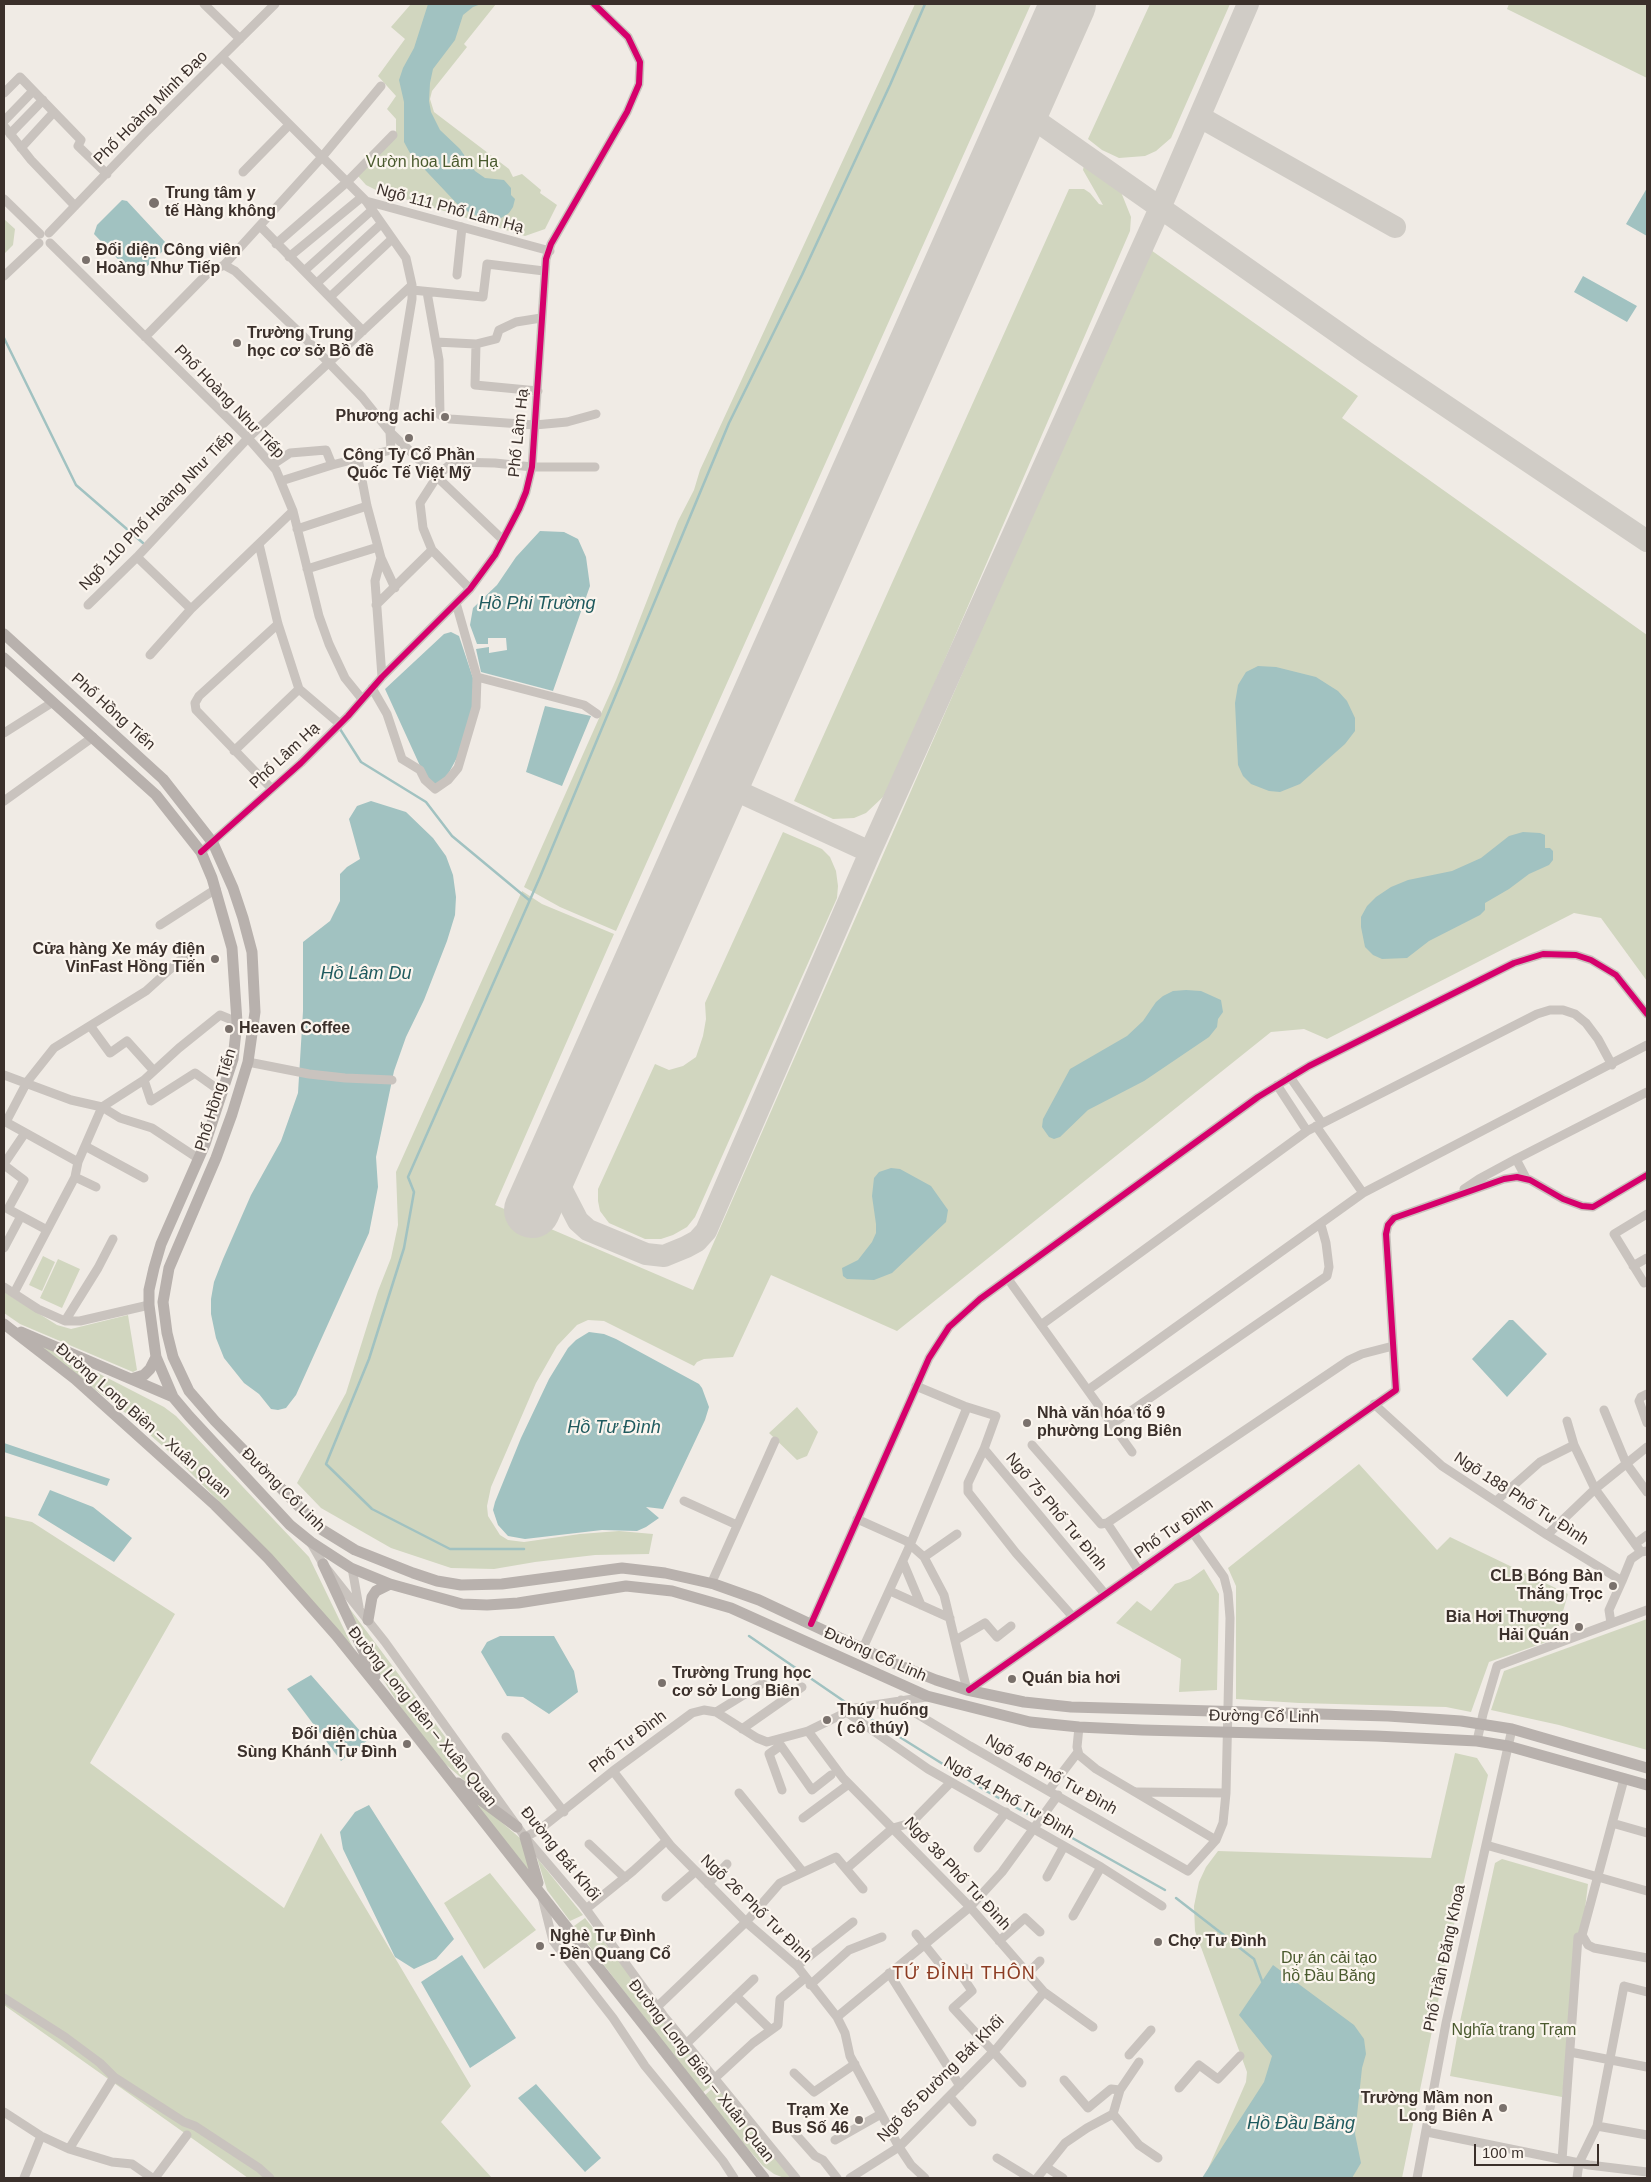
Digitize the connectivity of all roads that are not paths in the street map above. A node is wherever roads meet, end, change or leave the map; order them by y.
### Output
1 (204, 4) edge
2 (275, 4) edge
3 (594, 4) edge
4 (240, 38) junction
5 (222, 57) junction
6 (381, 86) dead end
7 (34, 91) junction
8 (4, 93) edge
9 (43, 100) junction
10 (54, 112) junction
11 (4, 121) edge
12 (289, 125) junction
13 (4, 126) edge
14 (10, 134) junction
15 (393, 135) dead end
16 (21, 148) junction
17 (322, 157) junction
18 (243, 172) dead end
19 (107, 174) junction
20 (347, 182) junction
21 (4, 198) edge
22 (364, 199) junction
23 (75, 206) junction
24 (371, 210) junction
25 (381, 224) junction
26 (260, 226) junction
27 (462, 227) junction
28 (43, 237) junction
29 (392, 239) junction
30 (276, 244) junction
31 (550, 251) junction
32 (289, 257) junction
33 (224, 264) junction
34 (304, 271) junction
35 (544, 271) junction
36 (4, 276) edge
37 (457, 276) dead end
38 (317, 284) junction
39 (412, 288) junction
40 (427, 292) junction
41 (331, 296) junction
42 (541, 318) junction
43 (363, 330) junction
44 (145, 337) junction
45 (436, 342) junction
46 (476, 344) junction
47 (329, 362) junction
48 (538, 391) junction
49 (596, 414) dead end
50 (535, 425) junction
51 (390, 432) junction
52 (248, 438) junction
53 (358, 459) junction
54 (272, 465) junction
55 (332, 465) junction
56 (532, 466) junction
57 (595, 467) dead end
58 (438, 475) junction
59 (281, 481) junction
60 (367, 506) junction
61 (293, 511) junction
62 (297, 529) junction
63 (503, 540) junction
64 (259, 544) junction
65 (378, 547) junction
66 (432, 550) junction
67 (137, 557) junction
68 (381, 558) junction
69 (307, 569) junction
70 (394, 588) junction
71 (470, 589) junction
72 (456, 603) junction
73 (88, 605) dead end
74 (376, 605) junction
75 (191, 609) junction
76 (278, 624) junction
77 (4, 634) edge
78 (150, 655) dead end
79 (4, 658) edge
80 (382, 677) junction
81 (477, 677) junction
82 (372, 688) junction
83 (299, 689) junction
84 (362, 699) junction
85 (53, 702) junction
86 (597, 714) dead end
87 (340, 724) junction
88 (4, 733) edge
89 (93, 737) junction
90 (234, 751) junction
91 (271, 788) junction
92 (4, 802) edge
93 (213, 843) junction
94 (201, 852) junction
95 (216, 889) junction
96 (160, 925) dead end
97 (188, 952) dead end
98 (1647, 1014) edge
99 (237, 1022) junction
100 (91, 1027) junction
101 (1647, 1045) edge
102 (248, 1062) junction
103 (1612, 1065) junction
104 (154, 1071) junction
105 (4, 1075) edge
106 (1290, 1077) junction
107 (144, 1080) junction
108 (392, 1080) dead end
109 (27, 1082) junction
110 (1276, 1085) junction
111 (223, 1092) junction
112 (1647, 1092) edge
113 (102, 1107) junction
114 (5, 1121) edge
115 (1315, 1127) junction
116 (26, 1133) junction
117 (86, 1146) junction
118 (198, 1159) junction
119 (1516, 1159) junction
120 (78, 1162) junction
121 (4, 1165) edge
122 (1647, 1175) edge
123 (75, 1177) junction
124 (144, 1178) dead end
125 (1526, 1178) junction
126 (96, 1187) dead end
127 (1363, 1192) junction
128 (1455, 1196) junction
129 (1647, 1214) edge
130 (21, 1216) junction
131 (1321, 1225) junction
132 (48, 1230) junction
133 (113, 1239) dead end
134 (4, 1248) edge
135 (1647, 1258) edge
136 (1633, 1266) junction
137 (1008, 1279) junction
138 (1644, 1283) dead end
139 (4, 1287) edge
140 (14, 1294) junction
141 (163, 1302) joint
142 (149, 1305) junction
143 (65, 1321) junction
144 (4, 1324) edge
145 (1042, 1325) junction
146 (1393, 1346) junction
147 (156, 1357) junction
148 (131, 1380) junction
149 (916, 1386) junction
150 (1088, 1390) junction
151 (1647, 1394) edge
152 (174, 1397) junction
153 (1374, 1404) junction
154 (964, 1406) junction
155 (1604, 1410) dead end
156 (1567, 1421) dead end
157 (1647, 1423) edge
158 (1112, 1424) junction
159 (775, 1440) dead end
160 (1032, 1445) dead end
161 (1574, 1445) junction
162 (1647, 1447) edge
163 (984, 1449) junction
164 (1132, 1452) dead end
165 (1626, 1463) junction
166 (1595, 1489) junction
167 (1647, 1492) edge
168 (684, 1501) dead end
169 (1496, 1501) junction
170 (857, 1519) junction
171 (1107, 1523) junction
172 (737, 1525) junction
173 (1193, 1533) junction
174 (957, 1534) dead end
175 (1547, 1535) junction
176 (1647, 1535) edge
177 (311, 1542) junction
178 (1635, 1544) junction
179 (910, 1545) junction
180 (1644, 1552) edge
181 (924, 1557) junction
182 (903, 1562) junction
183 (324, 1564) junction
184 (352, 1568) junction
185 (1139, 1571) junction
186 (1622, 1581) junction
187 (390, 1584) junction
188 (711, 1584) junction
189 (890, 1591) junction
190 (1105, 1594) junction
191 (759, 1600) junction
192 (921, 1604) junction
193 (359, 1608) junction
194 (1647, 1610) edge
195 (752, 1617) junction
196 (1073, 1617) junction
197 (950, 1618) junction
198 (368, 1620) junction
199 (1611, 1623) junction
200 (811, 1624) junction
201 (1011, 1626) dead end
202 (956, 1640) junction
203 (863, 1648) junction
204 (762, 1683) dead end
205 (802, 1687) dead end
206 (968, 1690) junction
207 (382, 1692) junction
208 (927, 1696) junction
209 (901, 1700) junction
210 (849, 1710) junction
211 (716, 1712) junction
212 (1229, 1712) junction
213 (1481, 1723) junction
214 (1079, 1727) junction
215 (742, 1729) junction
216 (1512, 1729) junction
217 (808, 1731) junction
218 (1228, 1733) junction
219 (506, 1737) dead end
220 (1478, 1741) junction
221 (778, 1743) junction
222 (1508, 1746) junction
223 (1078, 1752) junction
224 (1647, 1768) edge
225 (613, 1772) junction
226 (445, 1773) junction
227 (831, 1776) dead end
228 (1624, 1778) junction
229 (951, 1782) junction
230 (849, 1784) junction
231 (1647, 1785) edge
232 (782, 1790) dead end
233 (1049, 1790) junction
234 (1136, 1792) junction
235 (739, 1793) dead end
236 (1226, 1793) junction
237 (1058, 1795) junction
238 (564, 1812) junction
239 (1006, 1812) junction
240 (803, 1818) dead end
241 (1612, 1823) junction
242 (517, 1826) junction
243 (1036, 1827) junction
244 (894, 1828) junction
245 (1647, 1833) edge
246 (525, 1838) junction
247 (1216, 1840) junction
248 (666, 1841) junction
249 (589, 1844) dead end
250 (1486, 1845) junction
251 (1064, 1846) junction
252 (978, 1848) dead end
253 (727, 1864) dead end
254 (1101, 1867) junction
255 (846, 1869) junction
256 (696, 1871) junction
257 (803, 1872) junction
258 (1047, 1877) dead end
259 (1597, 1877) junction
260 (625, 1878) junction
261 (708, 1884) junction
262 (863, 1889) dead end
263 (540, 1890) junction
264 (1647, 1892) edge
265 (666, 1897) dead end
266 (1162, 1906) dead end
267 (970, 1907) junction
268 (586, 1909) junction
269 (1073, 1916) dead end
270 (746, 1922) junction
271 (853, 1922) dead end
272 (1040, 1932) dead end
273 (916, 1934) dead end
274 (882, 1937) dead end
275 (1578, 1937) dead end
276 (1000, 1941) junction
277 (924, 1943) junction
278 (1647, 1958) edge
279 (1040, 1961) dead end
280 (940, 1964) dead end
281 (797, 1966) junction
282 (965, 1968) dead end
283 (889, 1973) junction
284 (1028, 1973) junction
285 (754, 1979) dead end
286 (808, 1981) junction
287 (1044, 1992) junction
288 (1647, 1992) edge
289 (736, 1996) junction
290 (4, 1998) edge
291 (657, 2007) junction
292 (837, 2017) junction
293 (1093, 2027) dead end
294 (771, 2030) junction
295 (1151, 2030) dead end
296 (687, 2043) junction
297 (993, 2052) junction
298 (1570, 2052) junction
299 (1129, 2054) dead end
300 (1240, 2056) dead end
301 (1610, 2060) junction
302 (1139, 2062) dead end
303 (855, 2064) junction
304 (1647, 2067) edge
305 (794, 2073) dead end
306 (114, 2077) junction
307 (715, 2078) junction
308 (1064, 2080) dead end
309 (1022, 2083) dead end
310 (960, 2086) junction
311 (1178, 2088) dead end
312 (1120, 2090) junction
313 (950, 2097) junction
314 (4, 2112) edge
315 (881, 2114) junction
316 (1113, 2114) junction
317 (972, 2122) dead end
318 (1597, 2126) junction
319 (791, 2129) dead end
320 (1427, 2132) junction
321 (187, 2135) dead end
322 (1647, 2135) edge
323 (41, 2136) junction
324 (835, 2140) dead end
325 (899, 2147) junction
326 (69, 2149) junction
327 (997, 2158) dead end
328 (1158, 2158) dead end
329 (1562, 2160) junction
330 (1579, 2163) junction
331 (1046, 2167) junction
332 (1647, 2172) edge
333 (763, 2177) edge
334 (24, 2178) edge
335 (154, 2178) edge
336 (270, 2178) edge
337 (734, 2178) edge
338 (796, 2178) edge
339 (837, 2178) edge
340 (850, 2178) edge
341 (925, 2178) edge
342 (1030, 2178) edge
343 (1037, 2178) edge
344 (1063, 2178) edge
345 (1417, 2178) edge
346 (1577, 2178) edge

1 - 4 street
2 - 4 street, Phố Hoàng Minh Đạo
3 - 31 street, Phố Lâm Hạ
4 - 5 street, Phố Hoàng Minh Đạo
5 - 12 street, Ngõ 111 Phố Lâm Hạ
5 - 19 street, Phố Hoàng Minh Đạo
6 - 17 street
7 - 8 street
7 - 9 street
7 - 11 street
9 - 10 street
9 - 14 street
10 - 16 street
10 - 19 street
12 - 17 street, Ngõ 111 Phố Lâm Hạ
12 - 18 street
13 - 14 street
14 - 16 street
15 - 20 street
16 - 23 street
17 - 20 street, Ngõ 111 Phố Lâm Hạ
17 - 26 street
19 - 23 street, Phố Hoàng Minh Đạo
20 - 22 street, Ngõ 111 Phố Lâm Hạ
20 - 30 street
21 - 28 street
22 - 24 street
22 - 27 street, Ngõ 111 Phố Lâm Hạ
22 - 32 street
23 - 28 street, Phố Hoàng Minh Đạo
24 - 25 street
24 - 34 street
25 - 29 street
25 - 38 street
26 - 30 street
26 - 33 street
27 - 31 street, Ngõ 111 Phố Lâm Hạ
27 - 37 street
28 - 36 street, Phố Hoàng Minh Đạo
28 - 44 street, Phố Hoàng Như Tiếp
29 - 39 street
29 - 41 street
30 - 32 street
31 - 35 street, Phố Lâm Hạ
32 - 34 street
33 - 44 street
33 - 47 street
34 - 38 street
35 - 40 street
35 - 42 street, Phố Lâm Hạ
38 - 41 street
39 - 40 street
39 - 43 street, Ngõ 110 Phố Hoàng Như Tiếp
39 - 51 street
40 - 45 street
41 - 43 street
42 - 46 street
42 - 48 street, Phố Lâm Hạ
43 - 47 street, Ngõ 110 Phố Hoàng Như Tiếp
44 - 52 street, Phố Hoàng Như Tiếp
45 - 46 street
45 - 50 street
46 - 48 street
47 - 51 street
47 - 52 street, Ngõ 110 Phố Hoàng Như Tiếp
48 - 50 street, Phố Lâm Hạ
49 - 50 street
50 - 56 street, Phố Lâm Hạ
51 - 53 street
51 - 58 street
52 - 54 street, Phố Hoàng Như Tiếp
52 - 67 street, Ngõ 110 Phố Hoàng Như Tiếp
53 - 55 street
53 - 60 street
54 - 55 street
54 - 59 street, Phố Hoàng Như Tiếp
55 - 59 street
56 - 57 street
56 - 58 street
56 - 63 street, Phố Lâm Hạ
58 - 63 street
58 - 66 street
59 - 61 street, Phố Hoàng Như Tiếp
60 - 62 street
60 - 65 street
61 - 62 street, Phố Hoàng Như Tiếp
61 - 64 street
62 - 69 street, Phố Hoàng Như Tiếp
63 - 71 street, Phố Lâm Hạ
64 - 75 street
64 - 76 street
65 - 68 street
65 - 69 street
66 - 70 street
66 - 71 street
67 - 73 street, Ngõ 110 Phố Hoàng Như Tiếp
67 - 75 street
68 - 70 street
68 - 74 street
69 - 84 street, Phố Hoàng Như Tiếp
70 - 74 street
71 - 72 street, Phố Lâm Hạ
72 - 80 street, Phố Lâm Hạ
72 - 81 street
74 - 80 street
75 - 78 street
76 - 83 street
76 - 90 street
77 - 93 main road, Phố Hồng Tiến
79 - 85 main road, Phố Hồng Tiến
80 - 82 street, Phố Lâm Hạ
81 - 82 street
81 - 86 street
82 - 84 street, Phố Lâm Hạ
83 - 87 street
83 - 90 street
84 - 87 street, Phố Lâm Hạ
85 - 88 street
85 - 89 main road, Phố Hồng Tiến
87 - 91 street, Phố Lâm Hạ
89 - 92 street
89 - 94 main road, Phố Hồng Tiến
90 - 91 street
91 - 93 street, Phố Lâm Hạ
93 - 94 street, Phố Lâm Hạ
93 - 102 main road, Phố Hồng Tiến
94 - 95 main road, Phố Hồng Tiến
95 - 96 street
95 - 99 main road, Phố Hồng Tiến
97 - 100 street
98 - 106 street
99 - 104 street
99 - 111 main road, Phố Hồng Tiến
100 - 104 street
100 - 109 street
101 - 103 street
102 - 108 street
102 - 141 main road, Phố Hồng Tiến
103 - 115 street
103 - 127 street
104 - 107 street
105 - 109 street
106 - 110 street
106 - 115 street
107 - 111 street
107 - 113 street
109 - 113 street
109 - 114 street
110 - 115 street
110 - 137 street
111 - 118 main road, Phố Hồng Tiến
112 - 119 street
113 - 117 street
113 - 118 street
114 - 116 street
115 - 127 street
115 - 145 street
116 - 120 street
116 - 121 street
117 - 120 street
117 - 124 street
118 - 142 main road, Phố Hồng Tiến
119 - 125 street
119 - 128 street
120 - 123 street
121 - 130 street
122 - 125 street
123 - 126 street
123 - 132 street
125 - 128 street
127 - 131 street
128 - 146 street
129 - 136 street
130 - 132 street
130 - 134 street
131 - 150 street
131 - 158 street
132 - 140 street
133 - 143 street
135 - 136 street
136 - 138 street
137 - 145 street
137 - 149 street
139 - 140 street
140 - 143 street
141 - 188 main road, Đường Cổ Linh
142 - 143 street
142 - 147 main road, Đường Cổ Linh
144 - 148 main road
144 - 207 main road, Đường Long Biên – Xuân Quan
145 - 150 street
146 - 153 street, Phố Tư Đình
146 - 171 street
147 - 148 main road
147 - 152 main road, Đường Cổ Linh
148 - 152 main road
149 - 154 street
149 - 170 street
150 - 158 street
151 - 157 street
152 - 177 main road, Đường Cổ Linh
153 - 169 street, Ngõ 188 Phố Tư Đình
153 - 173 street, Phố Tư Đình
154 - 163 street
154 - 179 street
155 - 165 street
156 - 161 street
158 - 164 street
159 - 172 street
160 - 171 street
161 - 166 street
161 - 169 street
162 - 165 street
163 - 190 street, Ngõ 75 Phố Tư Đình
163 - 196 street
165 - 166 street
165 - 167 street
166 - 175 street
166 - 178 street
168 - 172 street
169 - 175 street, Ngõ 188 Phố Tư Đình
170 - 179 street
170 - 200 street
171 - 185 street
172 - 188 street
173 - 185 street, Phố Tư Đình
173 - 212 street
174 - 181 street
175 - 186 street, Ngõ 188 Phố Tư Đình
176 - 178 street
177 - 183 street, Đường Bát Khối
177 - 184 main road, Đường Cổ Linh
178 - 180 street
179 - 181 street
179 - 182 street
180 - 186 street
181 - 197 street
182 - 189 street
182 - 192 street
183 - 193 street, Đường Bát Khối
183 - 207 main road
184 - 187 main road, Đường Cổ Linh
184 - 193 street
185 - 190 street, Phố Tư Đình
186 - 199 street
187 - 195 main road, Đường Cổ Linh
187 - 198 main road
188 - 191 main road, Đường Cổ Linh
189 - 192 street
189 - 203 street
190 - 196 street, Phố Tư Đình
191 - 195 main road
191 - 200 main road, Đường Cổ Linh
192 - 197 street
193 - 198 street, Đường Bát Khối
194 - 199 street
195 - 208 main road, Đường Cổ Linh
196 - 206 street, Phố Tư Đình
197 - 202 street
198 - 242 street, Đường Bát Khối
199 - 213 street
200 - 203 main road, Đường Cổ Linh
201 - 202 street
202 - 206 street
203 - 206 main road, Đường Cổ Linh
204 - 211 street
205 - 215 street
206 - 212 main road, Đường Cổ Linh
207 - 226 main road, Đường Long Biên – Xuân Quan
208 - 209 street
208 - 214 main road, Đường Cổ Linh
209 - 210 street
209 - 233 street, Ngõ 46 Phố Tư Đình
210 - 217 street
210 - 229 street, Ngõ 44 Phố Tư Đình
211 - 215 street
211 - 225 street, Phố Tư Đình
212 - 213 main road, Đường Cổ Linh
212 - 218 street
213 - 216 main road, Đường Cổ Linh
213 - 220 street
214 - 218 main road, Đường Cổ Linh
214 - 223 street
215 - 221 street
216 - 222 street, Phố Trần Đăng Khoa
216 - 224 main road, Đường Cổ Linh
217 - 221 street
217 - 230 street, Ngõ 38 Phố Tư Đình
218 - 220 main road, Đường Cổ Linh
218 - 236 street
219 - 238 street
220 - 222 main road, Đường Cổ Linh
221 - 227 street
221 - 232 street
222 - 228 main road, Đường Cổ Linh
222 - 250 street, Phố Trần Đăng Khoa
223 - 233 street
223 - 234 street
225 - 238 street, Phố Tư Đình
225 - 248 street, Ngõ 26 Phố Tư Đình
226 - 242 main road
226 - 263 main road, Đường Long Biên – Xuân Quan
228 - 231 main road, Đường Cổ Linh
228 - 241 street
229 - 239 street, Ngõ 44 Phố Tư Đình
229 - 244 street
230 - 240 street
230 - 244 street, Ngõ 38 Phố Tư Đình
233 - 237 street, Ngõ 46 Phố Tư Đình
234 - 236 street
234 - 247 street
235 - 257 street
236 - 247 street
237 - 243 street
237 - 247 street, Ngõ 46 Phố Tư Đình
238 - 246 street, Phố Tư Đình
239 - 243 street, Ngõ 44 Phố Tư Đình
239 - 252 street
241 - 245 street
241 - 259 street
242 - 246 street, Đường Bát Khối
243 - 251 street, Ngõ 44 Phố Tư Đình
243 - 267 street
244 - 255 street
244 - 267 street, Ngõ 38 Phố Tư Đình
246 - 263 main road
246 - 268 street, Đường Bát Khối
248 - 256 street, Ngõ 26 Phố Tư Đình
248 - 260 street
249 - 260 street
250 - 259 street
250 - 320 street, Phố Trần Đăng Khoa
251 - 254 street, Ngõ 44 Phố Tư Đình
251 - 258 street
253 - 261 street
254 - 266 street, Ngõ 44 Phố Tư Đình
254 - 269 street
255 - 257 street
255 - 262 street
256 - 261 street, Ngõ 26 Phố Tư Đình
256 - 265 street
257 - 270 street
259 - 264 street
259 - 278 street
260 - 268 street
261 - 270 street, Ngõ 26 Phố Tư Đình
263 - 333 main road, Đường Long Biên – Xuân Quan
263 - 337 street
267 - 276 street, Ngõ 38 Phố Tư Đình
267 - 277 street
268 - 291 street, Đường Bát Khối
270 - 281 street, Ngõ 26 Phố Tư Đình
270 - 291 street
271 - 281 street
272 - 276 street
273 - 277 street
274 - 286 street
275 - 298 street
276 - 284 street, Ngõ 38 Phố Tư Đình
277 - 280 street
277 - 283 street
279 - 284 street
281 - 286 street, Ngõ 26 Phố Tư Đình
282 - 297 street
283 - 292 street
283 - 310 street
284 - 287 street, Ngõ 38 Phố Tư Đình
285 - 289 street
286 - 292 street, Ngõ 26 Phố Tư Đình
286 - 294 street
287 - 293 street, Ngõ 38 Phố Tư Đình
287 - 297 street, Ngõ 85 Đường Bát Khối
288 - 301 street
289 - 294 street
289 - 296 street
290 - 306 street
291 - 296 street, Đường Bát Khối
292 - 303 street, Ngõ 26 Phố Tư Đình
294 - 307 street
295 - 299 street
296 - 307 street, Đường Bát Khối
297 - 309 street
297 - 310 street, Ngõ 85 Đường Bát Khối
298 - 301 street
298 - 329 street
300 - 311 street
301 - 304 street
301 - 318 street
302 - 312 street
303 - 305 street
303 - 315 street, Ngõ 26 Phố Tư Đình
306 - 326 street
306 - 336 street
307 - 338 street, Đường Bát Khối
308 - 312 street
310 - 313 street, Ngõ 85 Đường Bát Khối
312 - 316 street
313 - 317 street
313 - 325 street, Ngõ 85 Đường Bát Khối
314 - 323 street
315 - 324 street
315 - 325 street, Ngõ 26 Phố Tư Đình
316 - 328 street
316 - 331 street
318 - 322 street
318 - 330 street
319 - 339 street
320 - 329 street
320 - 345 street, Phố Trần Đăng Khoa
321 - 335 street
323 - 326 street
323 - 334 street
325 - 340 street, Ngõ 85 Đường Bát Khối
325 - 341 street, Ngõ 26 Phố Tư Đình
326 - 335 street
327 - 342 street
329 - 330 street
330 - 332 street
330 - 346 street
331 - 343 street
331 - 344 street

